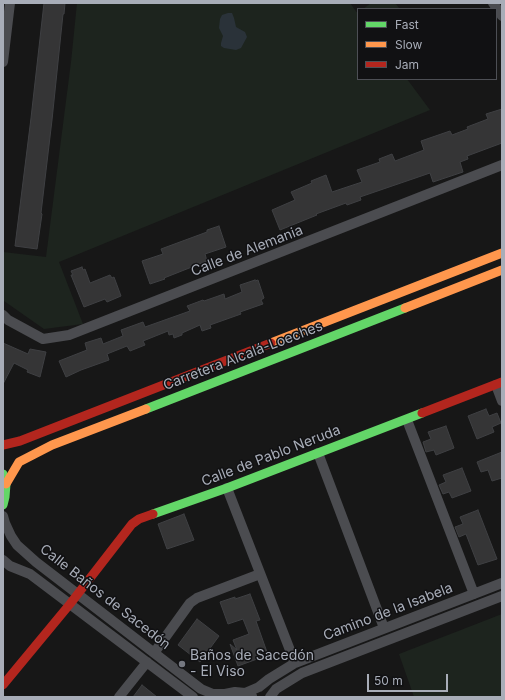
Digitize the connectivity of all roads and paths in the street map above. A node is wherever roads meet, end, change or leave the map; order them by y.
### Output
1 (10, 3) edge
2 (494, 3) edge
3 (502, 16) edge
4 (3, 62) edge
5 (502, 166) edge
6 (502, 253) edge
7 (502, 270) edge
8 (3, 315) edge
9 (499, 383) edge
10 (502, 401) edge
11 (407, 420) junction
12 (3, 445) edge
13 (318, 453) junction
14 (3, 473) edge
15 (6, 484) junction
16 (227, 488) junction
17 (3, 505) edge
18 (3, 516) edge
19 (3, 560) edge
20 (260, 574) junction
21 (502, 583) edge
22 (78, 594) junction
23 (474, 594) junction
24 (502, 596) edge
25 (70, 604) junction
26 (384, 628) junction
27 (154, 653) junction
28 (147, 662) junction
29 (294, 663) junction
30 (3, 685) edge
31 (223, 695) edge
32 (250, 695) edge
33 (119, 697) edge
34 (193, 697) edge
35 (270, 697) edge

1 - 4 street
2 - 3 street
5 - 8 street, Calle de Alemania
6 - 12 main road, Carretera Alcalá-Loeches
7 - 15 main road, Carretera Alcalá-Loeches
9 - 10 street
9 - 11 main road, Calle de Pablo Neruda
11 - 13 main road, Calle de Pablo Neruda
11 - 23 street
13 - 16 main road, Calle de Pablo Neruda
13 - 26 street
14 - 15 main road
15 - 17 main road
16 - 20 street
16 - 22 main road, Calle de Pablo Neruda
18 - 22 street, Calle Baños de Sacedón
19 - 25 street, Calle Baños de Sacedón
20 - 27 street
20 - 29 street
21 - 23 street, Camino de la Isabela
22 - 25 main road, Calle de Pablo Neruda
22 - 27 street, Calle Baños de Sacedón
23 - 26 street, Camino de la Isabela
24 - 35 street, Camino de la Isabela
25 - 28 street, Calle Baños de Sacedón
25 - 30 main road, Calle de Pablo Neruda
26 - 29 street, Camino de la Isabela
27 - 31 street, Calle Baños de Sacedón
28 - 33 street
28 - 34 street, Calle Baños de Sacedón
29 - 32 street, Camino de la Isabela
31 - 32 street, Calle Baños de Sacedón

